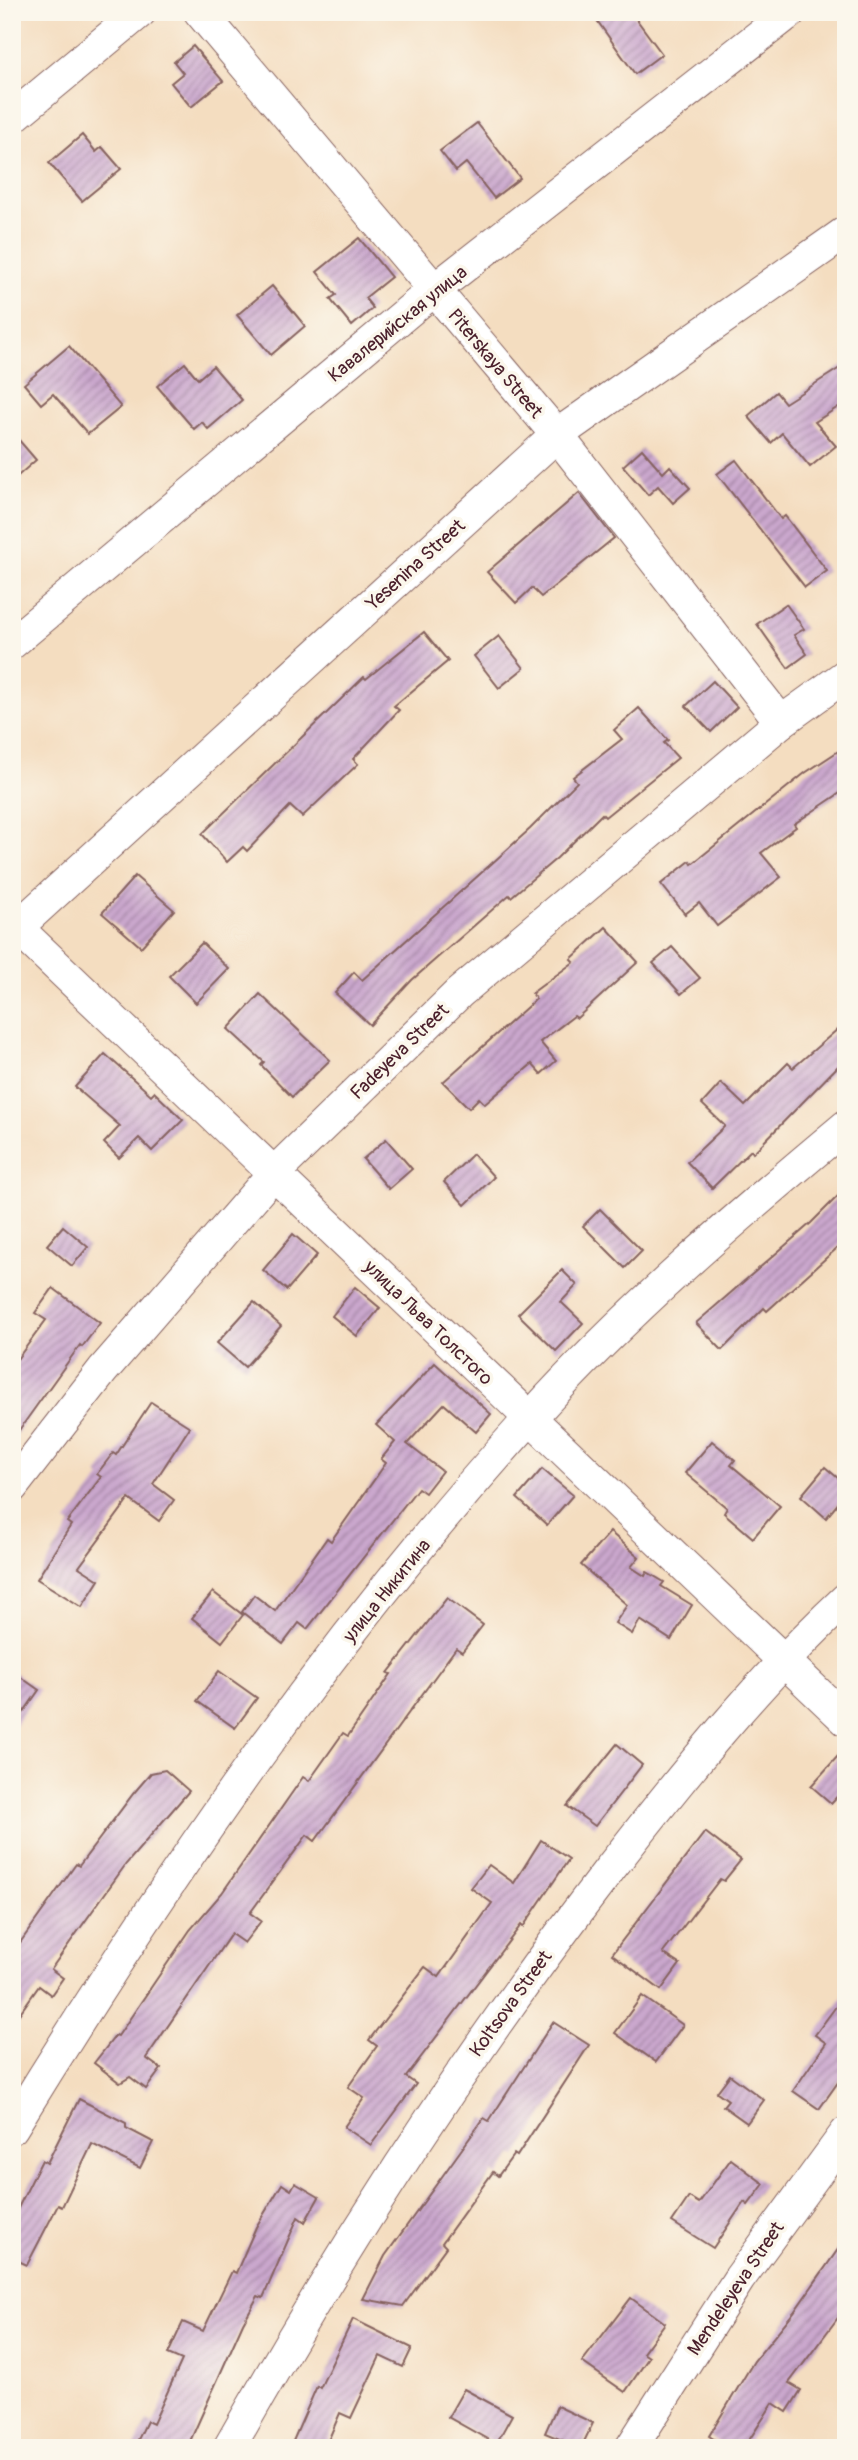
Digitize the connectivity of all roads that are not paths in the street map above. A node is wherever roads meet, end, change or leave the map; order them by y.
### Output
1 (140, 12) edge
2 (200, 12) edge
3 (790, 12) edge
4 (12, 118) edge
5 (846, 232) edge
6 (434, 290) junction
7 (557, 435) junction
8 (12, 643) edge
9 (846, 675) edge
10 (780, 722) junction
11 (14, 928) edge
12 (846, 1126) edge
13 (274, 1173) junction
14 (530, 1418) junction
15 (12, 1487) edge
16 (846, 1599) edge
17 (782, 1660) junction
18 (846, 1720) edge
19 (12, 2128) edge
20 (846, 2133) edge
21 (229, 2448) edge
22 (631, 2448) edge

1 - 4 street
2 - 6 street, Piterskaya Street
3 - 6 street, Кавалерийская улица
5 - 7 street, Yesenina Street
6 - 7 street, Piterskaya Street
6 - 8 street, Кавалерийская улица
7 - 10 street, Piterskaya Street
7 - 11 street, Yesenina Street
9 - 10 street, Fadeyeva Street
10 - 13 street, Fadeyeva Street
11 - 13 street, улица Льва Толстого
12 - 14 street, улица Никитина
13 - 14 street, улица Льва Толстого
13 - 15 street, Fadeyeva Street
14 - 17 street, улица Льва Толстого
14 - 19 street, улица Никитина
16 - 17 street, Koltsova Street
17 - 18 street, улица Льва Толстого
17 - 21 street, Koltsova Street
20 - 22 street, Mendeleyeva Street

